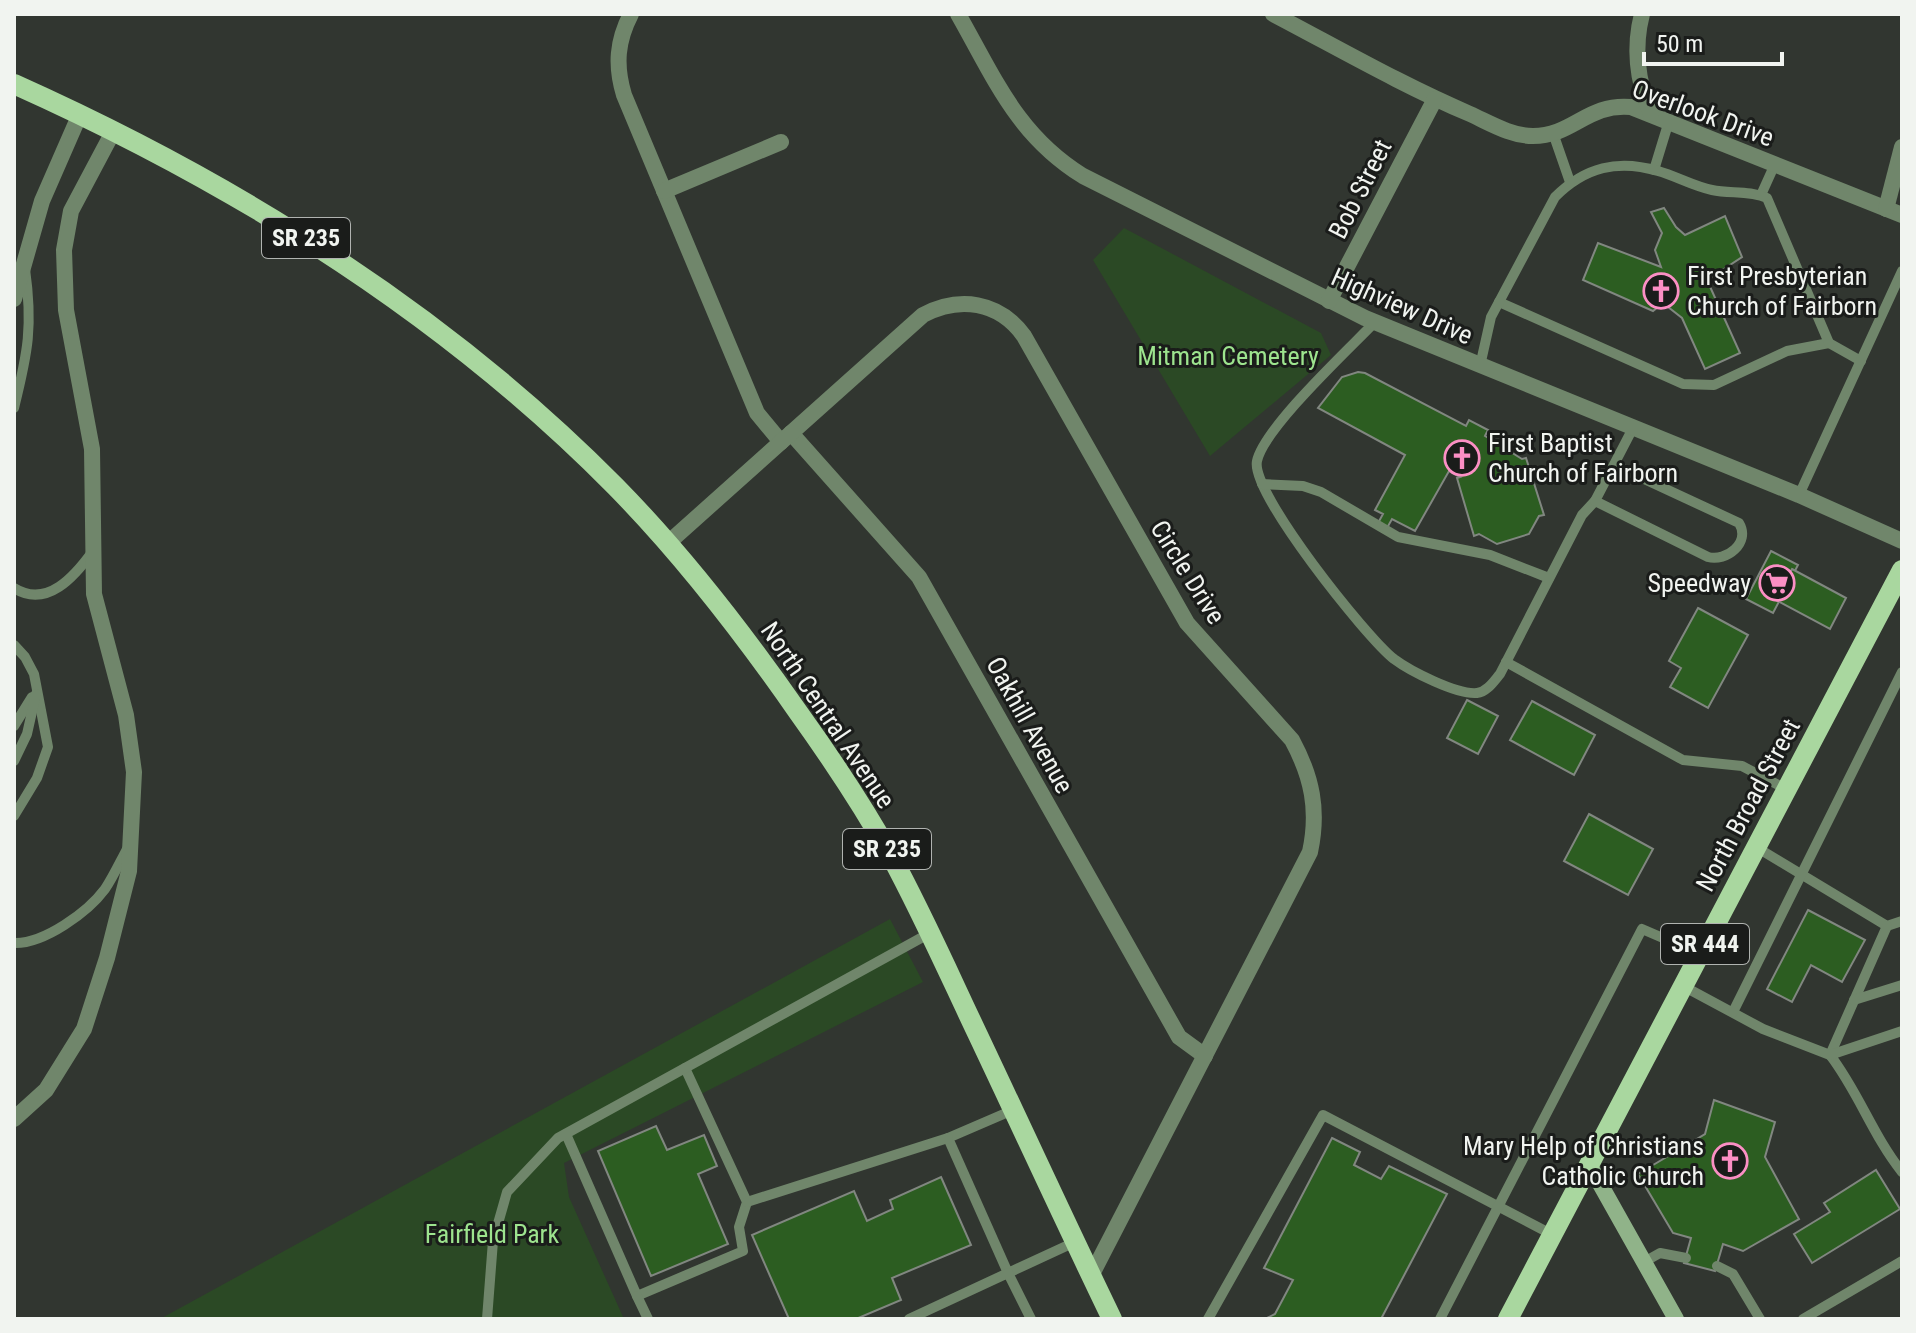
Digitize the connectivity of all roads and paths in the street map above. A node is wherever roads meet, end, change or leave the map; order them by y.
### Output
1 (631, 14) edge
2 (958, 14) edge
3 (1273, 14) edge
4 (1642, 14) edge
5 (14, 84) edge
6 (1435, 99) junction
7 (80, 114) junction
8 (1651, 114) junction
9 (1669, 121) junction
10 (114, 130) junction
11 (1553, 133) junction
12 (781, 142) dead end
13 (1902, 147) edge
14 (1775, 164) junction
15 (1654, 170) junction
16 (1570, 182) junction
17 (664, 191) junction
18 (1761, 195) junction
19 (1894, 212) edge
20 (25, 267) junction
21 (1902, 271) edge
22 (14, 299) edge
23 (1329, 301) junction
24 (1499, 302) junction
25 (1375, 322) junction
26 (1829, 343) junction
27 (1861, 361) junction
28 (1480, 366) junction
29 (14, 408) edge
30 (1633, 428) junction
31 (786, 438) junction
32 (1614, 465) junction
33 (1262, 484) junction
34 (1799, 495) junction
35 (1595, 501) junction
36 (1902, 541) edge
37 (667, 544) junction
38 (93, 550) junction
39 (1902, 570) edge
40 (1549, 578) junction
41 (14, 588) edge
42 (14, 645) edge
43 (1506, 662) junction
44 (1902, 672) edge
45 (37, 688) junction
46 (14, 726) edge
47 (14, 761) edge
48 (1786, 789) junction
49 (14, 816) edge
50 (131, 843) junction
51 (1756, 847) junction
52 (1800, 872) junction
53 (1902, 921) edge
54 (1887, 926) junction
55 (930, 933) junction
56 (14, 943) edge
57 (1700, 954) junction
58 (1902, 985) edge
59 (1683, 986) junction
60 (1854, 1000) junction
61 (1733, 1012) junction
62 (1902, 1031) edge
63 (1830, 1055) junction
64 (1205, 1056) junction
65 (685, 1068) junction
66 (1013, 1110) junction
67 (14, 1119) edge
68 (566, 1134) junction
69 (948, 1138) junction
70 (1590, 1166) junction
71 (1902, 1172) edge
72 (747, 1202) junction
73 (1497, 1206) junction
74 (1553, 1235) junction
75 (1075, 1242) junction
76 (1686, 1258) dead end
77 (1902, 1261) edge
78 (1644, 1262) junction
79 (1717, 1266) dead end
80 (1008, 1273) junction
81 (1091, 1276) junction
82 (637, 1296) junction
83 (487, 1319) edge
84 (648, 1319) edge
85 (909, 1319) edge
86 (1031, 1319) edge
87 (1112, 1319) edge
88 (1208, 1319) edge
89 (1440, 1319) edge
90 (1508, 1319) edge
91 (1676, 1319) edge
92 (1760, 1319) edge
93 (1803, 1319) edge

1 - 17 street, Oakhill Avenue
2 - 23 street, Highview Drive
3 - 6 street, Overlook Drive
4 - 8 street
5 - 7 main road, SR 235
6 - 11 street, Overlook Drive
6 - 23 street, Bob Street
7 - 10 main road, SR 235
7 - 20 street
8 - 9 street, Overlook Drive
8 - 11 street, Overlook Drive
9 - 14 street, Overlook Drive
9 - 15 lane
10 - 37 main road, North Central Avenue / SR 235
10 - 38 street
11 - 16 lane
12 - 17 street
13 - 19 street
14 - 18 lane
14 - 19 street, Overlook Drive
15 - 16 lane
15 - 18 lane
16 - 24 lane
17 - 31 street, Oakhill Avenue
18 - 26 lane
20 - 22 street
20 - 29 lane
21 - 27 lane
23 - 25 street, Highview Drive
24 - 26 lane
24 - 28 lane
25 - 28 street, Highview Drive
25 - 33 lane
26 - 27 lane
27 - 34 lane
28 - 30 street, Highview Drive
30 - 32 lane
30 - 34 street, Highview Drive
31 - 37 street, Circle Drive
31 - 64 street, Oakhill Avenue
31 - 64 street, Circle Drive
32 - 35 lane
32 - 35 lane
33 - 40 lane
33 - 43 lane
34 - 36 street, Highview Drive
35 - 40 lane
37 - 55 main road, North Central Avenue / SR 235
38 - 41 lane
38 - 50 street
39 - 48 main road, North Broad Street / SR 444
40 - 43 lane
42 - 45 lane
43 - 48 lane
44 - 52 lane
45 - 46 lane
45 - 47 lane
45 - 49 lane
48 - 51 main road, North Broad Street / SR 444
50 - 56 lane
50 - 67 street
51 - 52 lane
51 - 57 main road, North Broad Street / SR 444
52 - 54 lane
52 - 61 lane
53 - 54 lane
54 - 60 lane
55 - 65 lane
55 - 66 main road, North Central Avenue / SR 235
57 - 59 main road, North Broad Street / SR 444
57 - 73 lane
58 - 60 lane
59 - 61 lane
59 - 70 main road, North Broad Street / SR 444
60 - 63 lane
61 - 63 lane
62 - 63 lane
63 - 71 lane
64 - 81 street, Circle Drive
65 - 68 lane
65 - 72 lane
66 - 69 lane
66 - 75 main road, North Central Avenue / SR 235
68 - 82 lane
68 - 83 lane
69 - 72 lane
69 - 80 lane
70 - 74 main road, North Broad Street / SR 444
70 - 78 main road
72 - 82 lane
73 - 74 lane
73 - 88 lane
73 - 89 lane
74 - 90 main road, North Broad Street / SR 444
75 - 80 lane
75 - 81 main road, North Central Avenue / SR 235
76 - 78 lane
77 - 93 lane
78 - 91 main road
79 - 92 lane
80 - 85 lane
80 - 86 lane
81 - 87 main road, North Central Avenue / SR 235
82 - 84 lane

